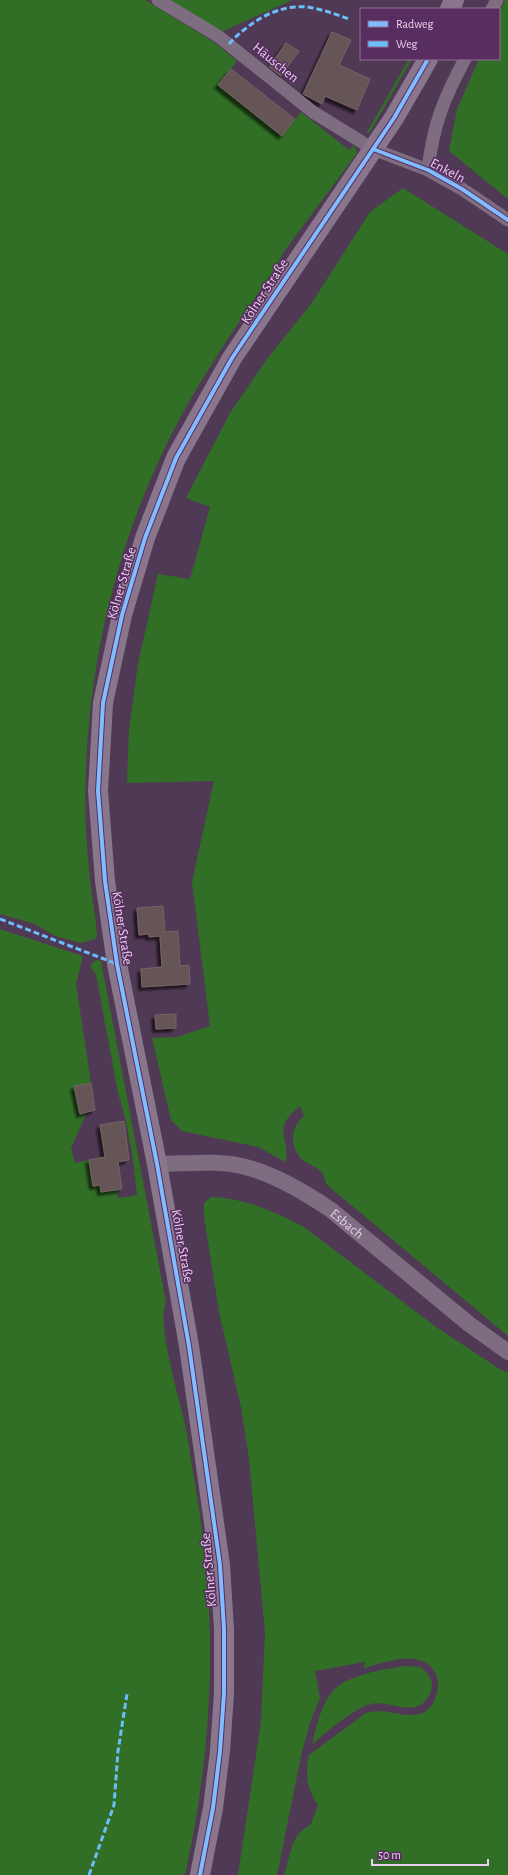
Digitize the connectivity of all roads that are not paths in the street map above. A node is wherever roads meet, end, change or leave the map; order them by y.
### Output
1 (158, 0) edge
2 (427, 60) edge
3 (464, 60) edge
4 (373, 149) junction
5 (428, 170) junction
6 (508, 220) edge
7 (157, 1164) junction
8 (508, 1352) edge
9 (200, 1875) edge

1 - 4 street, Häuschen
2 - 4 main road, Kölner Straße
3 - 5 street
4 - 5 street, Enkeln
4 - 7 main road, Kölner Straße
5 - 6 street, Enkeln
7 - 8 street, Esbach
7 - 9 main road, Kölner Straße

